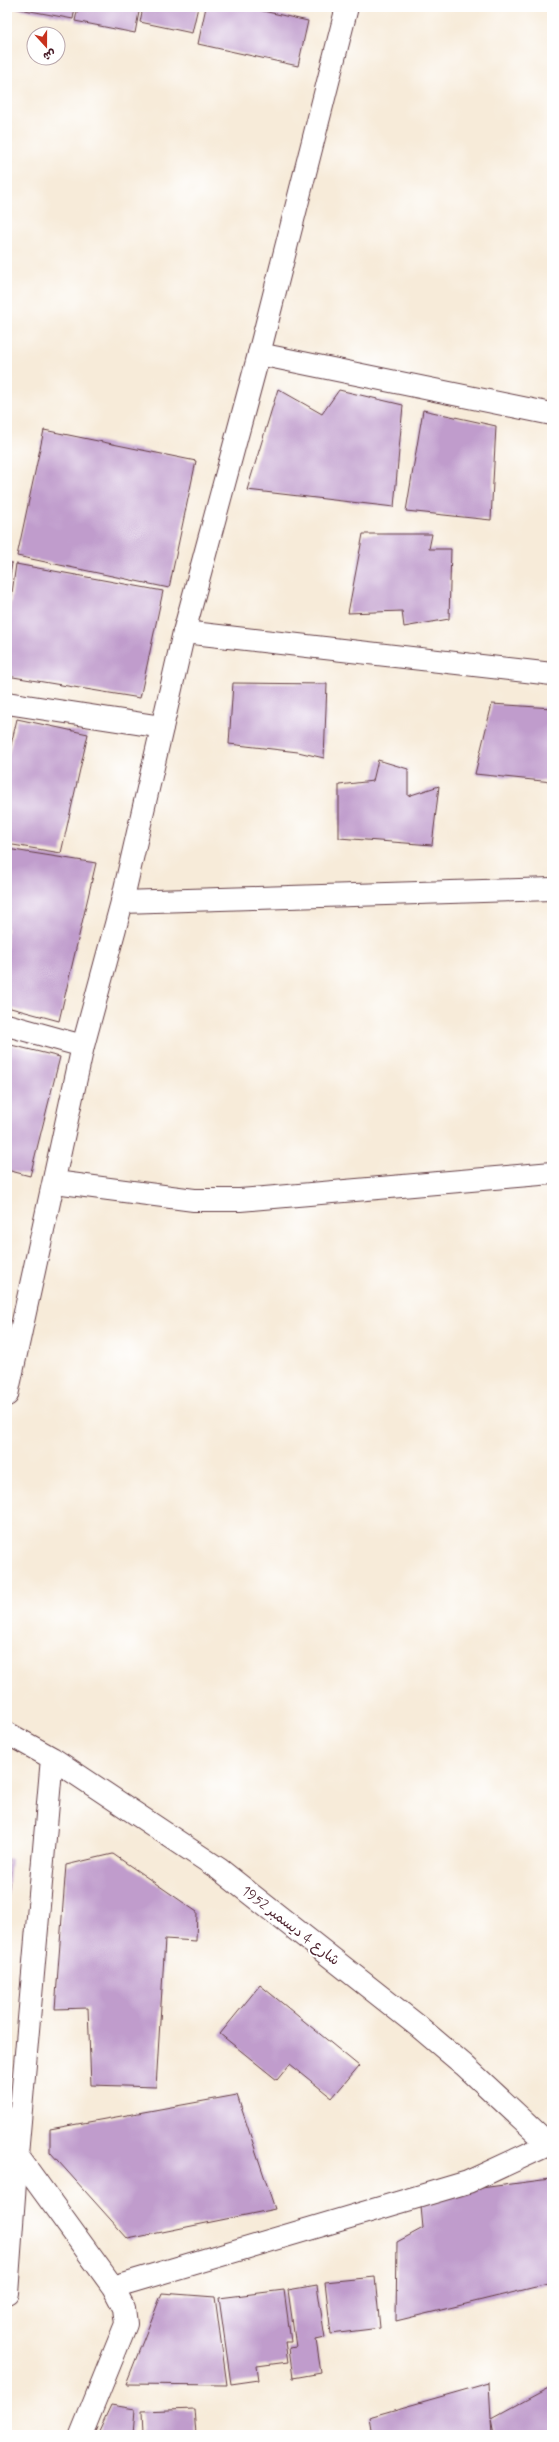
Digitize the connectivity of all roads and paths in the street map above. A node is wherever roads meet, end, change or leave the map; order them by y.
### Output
1 (347, 7) edge
2 (259, 354) junction
3 (552, 414) edge
4 (184, 632) junction
5 (552, 674) edge
6 (7, 704) edge
7 (162, 727) junction
8 (552, 889) edge
9 (122, 902) junction
10 (7, 1025) edge
11 (83, 1046) junction
12 (552, 1173) edge
13 (55, 1182) junction
14 (7, 1396) edge
15 (7, 1733) edge
16 (52, 1758) junction
17 (551, 2145) edge
18 (17, 2155) junction
19 (113, 2287) junction
20 (7, 2293) edge
21 (81, 2435) edge

1 - 2 street
2 - 3 street
2 - 4 street
4 - 5 street
4 - 7 street
6 - 7 street
7 - 9 street
8 - 9 street
9 - 11 street
10 - 11 street
11 - 13 street
12 - 13 street
13 - 14 street
15 - 16 street, شارع 4 ديسمبر 1952
16 - 17 street, شارع 4 ديسمبر 1952
16 - 18 street
17 - 19 street
18 - 19 street
18 - 20 street
19 - 21 street

